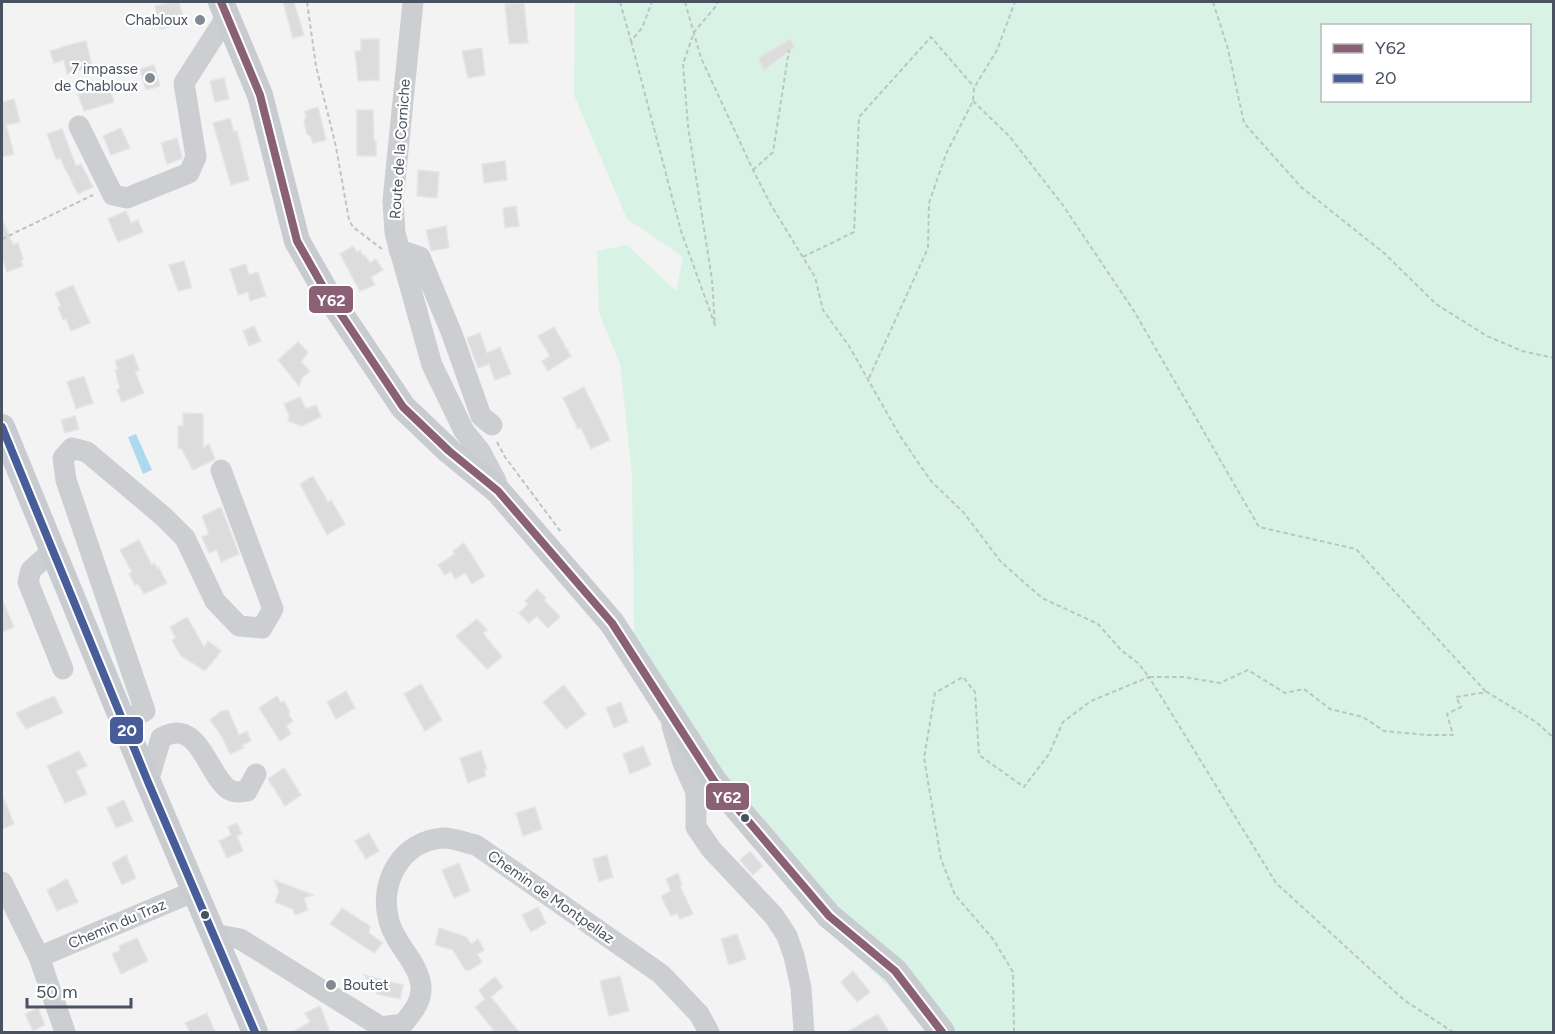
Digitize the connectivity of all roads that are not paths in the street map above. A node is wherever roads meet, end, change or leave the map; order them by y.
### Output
1 (413, 2) edge
2 (224, 9) edge
3 (79, 126) dead end
4 (401, 256) junction
5 (492, 425) dead end
6 (2, 428) edge
7 (220, 470) dead end
8 (498, 491) junction
9 (51, 552) junction
10 (63, 669) dead end
11 (122, 721) junction
12 (256, 774) dead end
13 (148, 782) junction
14 (708, 790) junction
15 (2, 882) edge
16 (195, 891) junction
17 (215, 938) junction
18 (39, 957) junction
19 (802, 1026) edge
20 (65, 1032) edge
21 (255, 1032) edge
22 (709, 1032) edge
23 (942, 1032) edge

1 - 4 street, Route de la Corniche
2 - 3 street
2 - 8 main road
4 - 5 street
4 - 8 street, Route de la Corniche
6 - 9 main road
7 - 11 street
8 - 14 main road
9 - 10 street
9 - 11 main road
11 - 13 main road
12 - 13 street
13 - 16 main road
14 - 19 street
14 - 23 main road
15 - 18 street
16 - 17 main road
16 - 18 street, Chemin du Traz
17 - 21 main road
17 - 22 street, Chemin de Montpellaz
18 - 20 street

